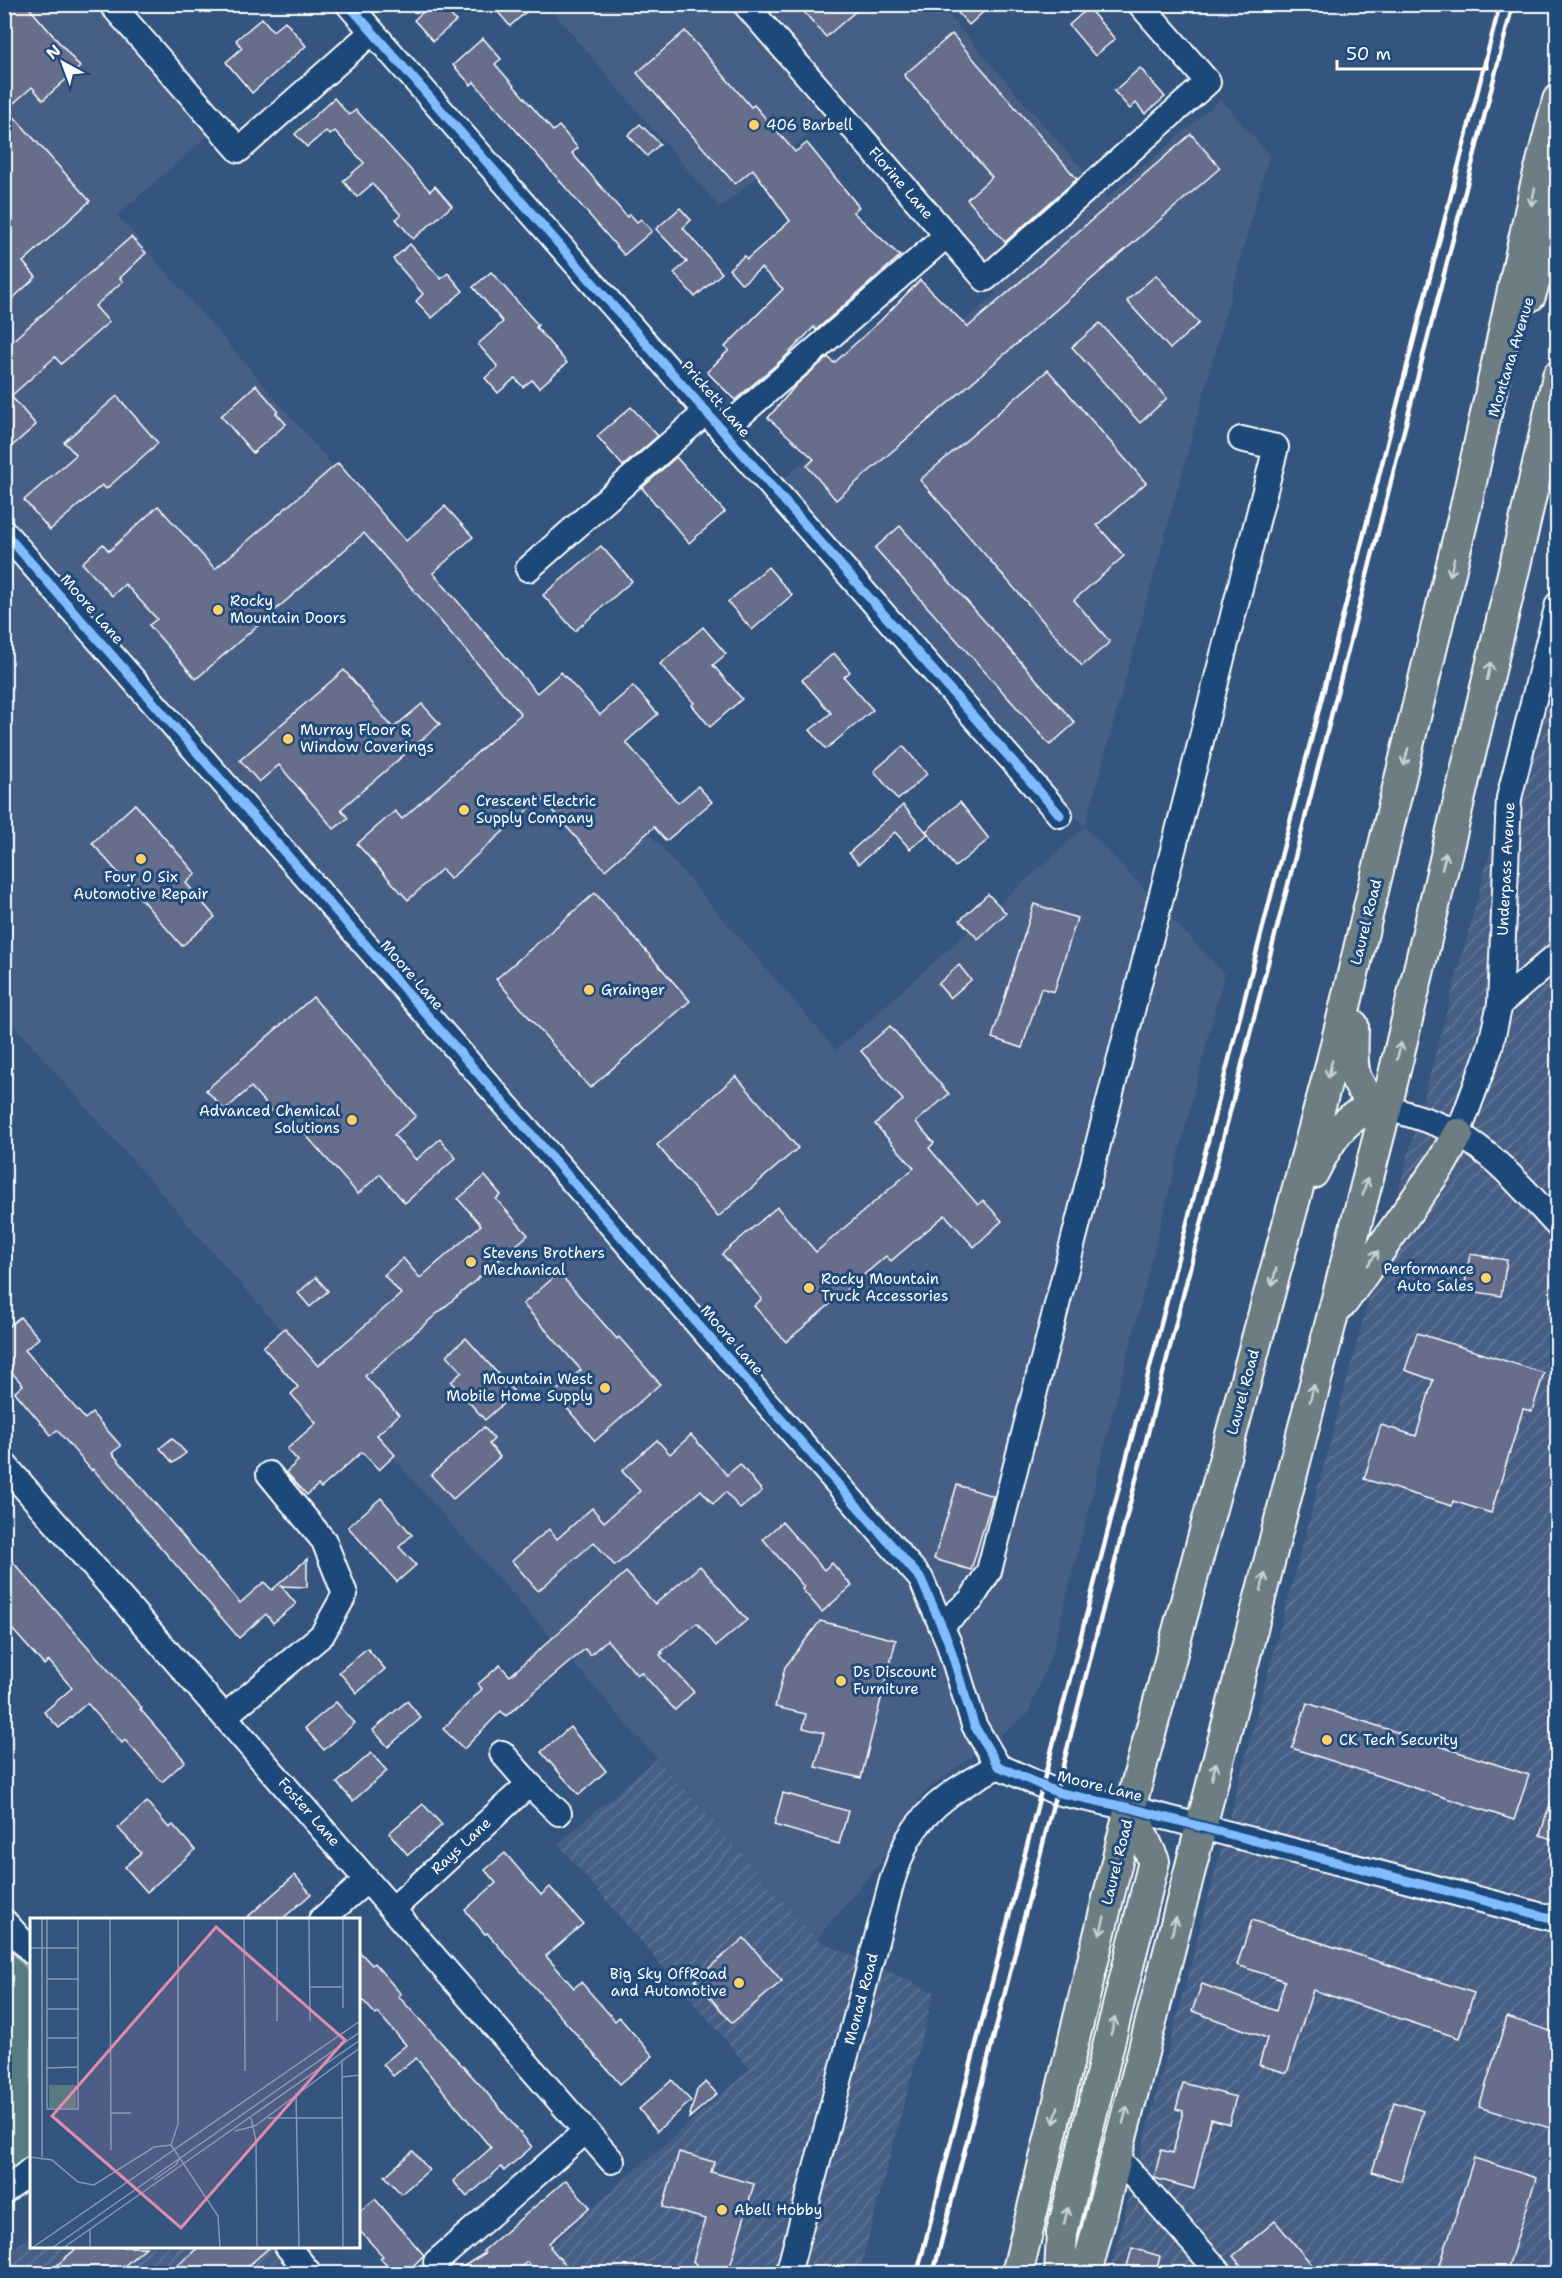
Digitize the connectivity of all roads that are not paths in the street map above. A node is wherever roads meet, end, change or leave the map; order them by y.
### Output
1 (111, 4) edge
2 (348, 4) edge
3 (745, 4) edge
4 (1140, 4) edge
5 (372, 32) junction
6 (1557, 100) edge
7 (1557, 204) edge
8 (947, 235) junction
9 (1557, 376) edge
10 (706, 412) junction
11 (723, 430) junction
12 (1241, 439) dead end
13 (1557, 461) edge
14 (1465, 510) junction
15 (4, 532) edge
16 (1516, 561) junction
17 (528, 569) dead end
18 (1557, 604) edge
19 (1550, 664) edge
20 (1060, 814) dead end
21 (1557, 954) edge
22 (1354, 971) junction
23 (1500, 1004) junction
24 (1386, 1108) junction
25 (1458, 1134) junction
26 (1557, 1226) edge
27 (1286, 1234) junction
28 (1329, 1325) junction
29 (4, 1464) edge
30 (269, 1474) dead end
31 (941, 1625) junction
32 (226, 1716) junction
33 (502, 1753) dead end
34 (998, 1766) junction
35 (529, 1784) junction
36 (1130, 1808) junction
37 (558, 1813) dead end
38 (1199, 1827) junction
39 (367, 1880) junction
40 (393, 1909) junction
41 (323, 1918) edge
42 (1557, 1920) edge
43 (4, 1921) edge
44 (30, 1950) edge
45 (586, 2131) junction
46 (1115, 2155) junction
47 (612, 2161) dead end
48 (30, 2171) edge
49 (4, 2192) edge
50 (288, 2248) edge
51 (436, 2262) dead end
52 (310, 2274) edge
53 (788, 2274) edge
54 (1017, 2274) edge
55 (1060, 2274) edge
56 (1086, 2274) edge
57 (1221, 2274) edge

1 - 5 street
2 - 5 street, Prickett Lane
3 - 8 street, Florine Lane
4 - 8 street, Florine Lane
5 - 10 street, Prickett Lane
6 -> 14 main road
7 - 14 main road, Montana Avenue
8 - 11 street
9 - 16 main road
10 - 11 street, Prickett Lane
10 - 17 street
11 - 20 street, Prickett Lane
12 - 31 street
13 - 16 main road
14 -> 22 main road, Laurel Road
15 - 31 street, Moore Lane
24 -> 16 main road
18 - 19 street, Underpass Avenue
19 - 23 street, Underpass Avenue
21 - 23 street
22 - 24 main road
22 -> 27 main road, Laurel Road
23 - 25 street, Underpass Avenue
24 - 25 street
24 - 27 main road
28 -> 24 main road
25 - 26 street
28 -> 25 main road
27 -> 36 main road, Laurel Road
38 -> 28 main road
29 - 32 street, Foster Lane
30 - 32 street
31 - 34 street, Moore Lane
32 - 39 street, Foster Lane
33 - 35 street
34 - 36 street, Moore Lane
34 - 53 street, Monad Road
35 - 37 street
35 - 40 street, Rays Lane
36 - 38 street, Moore Lane
36 -> 54 main road, Laurel Road
55 -> 36 main road
38 - 42 street, Moore Lane
46 -> 38 main road
39 - 40 street, Foster Lane
39 - 41 street
40 - 45 street, Foster Lane
43 - 44 street
45 - 47 street, Foster Lane
45 - 51 street
46 - 56 main road
46 - 57 street
48 - 49 street
50 - 52 street

